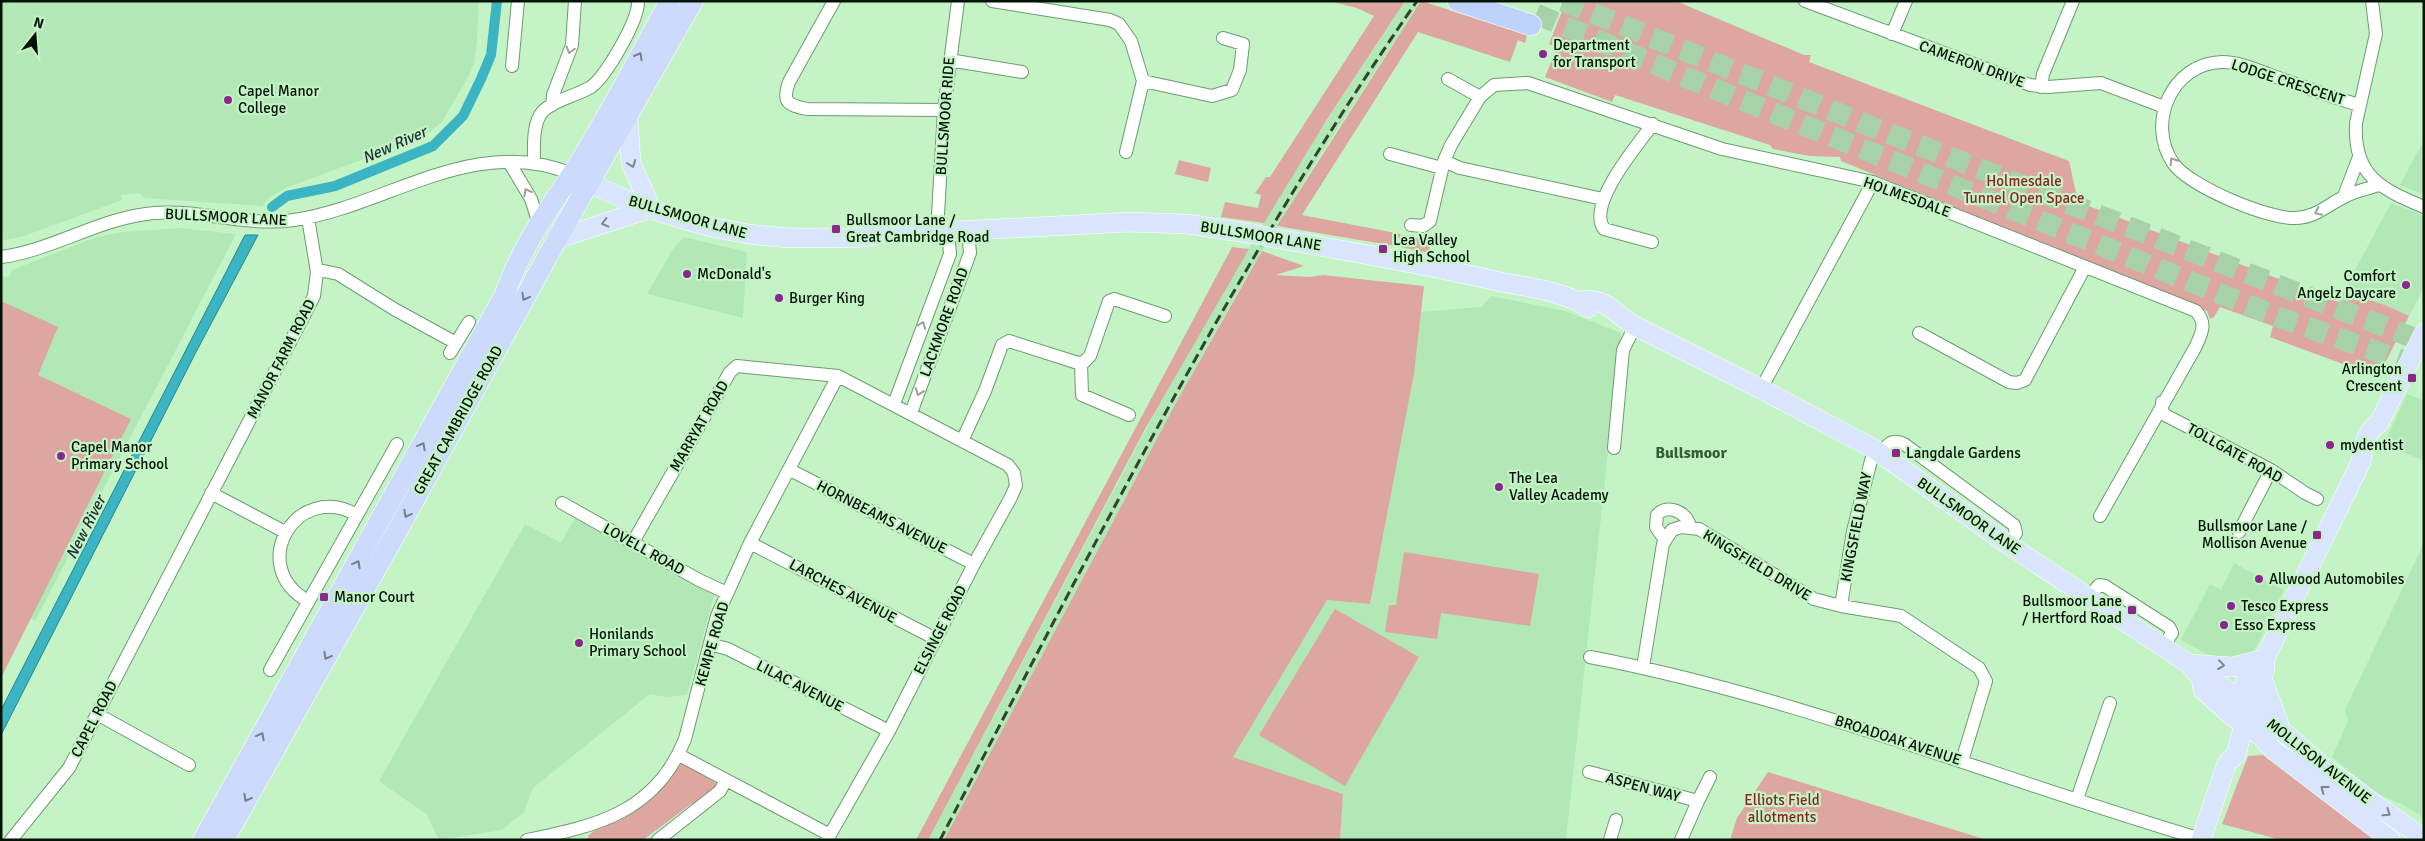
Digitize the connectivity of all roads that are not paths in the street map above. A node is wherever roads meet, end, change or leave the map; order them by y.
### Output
1 (518, 1) edge
2 (575, 1) edge
3 (638, 1) edge
4 (670, 1) edge
5 (694, 1) edge
6 (834, 1) edge
7 (958, 1) edge
8 (992, 1) edge
9 (1458, 1) edge
10 (1504, 1) edge
11 (1906, 1) edge
12 (2073, 1) edge
13 (2372, 1) edge
14 (1809, 3) edge
15 (1892, 34) junction
16 (1223, 38) dead end
17 (949, 60) junction
18 (659, 62) junction
19 (512, 66) dead end
20 (1022, 72) dead end
21 (1448, 79) dead end
22 (1142, 81) junction
23 (2042, 87) junction
24 (1480, 97) junction
25 (552, 105) junction
26 (2359, 105) junction
27 (2164, 107) junction
28 (944, 110) junction
29 (628, 116) junction
30 (1653, 124) junction
31 (1126, 152) dead end
32 (1390, 154) dead end
33 (2358, 157) junction
34 (509, 162) junction
35 (534, 163) junction
36 (1443, 164) junction
37 (572, 174) junction
38 (1874, 182) junction
39 (590, 184) junction
40 (2378, 185) junction
41 (2344, 196) junction
42 (1603, 199) junction
43 (2424, 207) edge
44 (651, 208) junction
45 (308, 218) junction
46 (539, 224) junction
47 (1411, 224) dead end
48 (968, 230) junction
49 (943, 232) junction
50 (557, 239) junction
51 (1652, 242) dead end
52 (1, 257) edge
53 (2085, 267) junction
54 (317, 272) junction
55 (505, 294) junction
56 (1165, 316) dead end
57 (469, 322) dead end
58 (1635, 326) junction
59 (1919, 333) dead end
60 (2424, 333) edge
61 (1081, 362) junction
62 (838, 376) junction
63 (1761, 389) junction
64 (2162, 402) junction
65 (894, 404) junction
66 (911, 413) junction
67 (1129, 416) dead end
68 (962, 440) junction
69 (397, 444) dead end
70 (1614, 448) dead end
71 (1877, 451) junction
72 (790, 470) junction
73 (2271, 470) junction
74 (211, 493) junction
75 (2317, 498) dead end
76 (562, 503) dead end
77 (357, 515) junction
78 (2100, 516) dead end
79 (1690, 526) junction
80 (285, 532) junction
81 (2239, 532) dead end
82 (1665, 540) junction
83 (633, 542) junction
84 (750, 543) junction
85 (974, 564) junction
86 (727, 593) junction
87 (308, 601) junction
88 (1841, 606) junction
89 (936, 640) junction
90 (710, 644) junction
91 (1590, 657) dead end
92 (2260, 666) junction
93 (1643, 667) junction
94 (270, 670) dead end
95 (2195, 671) junction
96 (2110, 703) dead end
97 (2241, 712) junction
98 (97, 714) junction
99 (2280, 729) junction
100 (889, 731) junction
101 (2274, 750) junction
102 (679, 755) junction
103 (2231, 759) junction
104 (1962, 761) junction
105 (189, 766) dead end
106 (1589, 772) dead end
107 (1710, 777) dead end
108 (726, 780) junction
109 (2077, 799) junction
110 (1698, 801) junction
111 (1616, 820) dead end
112 (582, 834) edge
113 (828, 837) edge
114 (2201, 839) edge
115 (2424, 839) edge
116 (11, 840) edge
117 (203, 840) edge
118 (224, 840) edge
119 (527, 840) edge
120 (658, 840) edge
121 (1610, 840) edge
122 (1681, 840) edge
123 (2391, 840) edge

1 - 19 street
2 -> 25 street
3 - 25 street
37 -> 4 highway, GREAT CAMBRIDGE ROAD
5 - 18 highway, GREAT CAMBRIDGE ROAD
6 - 28 street
7 - 17 street, BULLSMOOR RIDE
8 - 22 street
9 - 10 highway
11 - 15 street
12 - 23 street
13 - 26 street
14 - 15 street, CAMERON DRIVE
15 - 23 street, CAMERON DRIVE
16 - 22 street
17 - 20 street
17 - 28 street, BULLSMOOR RIDE
18 - 29 highway, GREAT CAMBRIDGE ROAD
18 - 37 highway
21 - 24 street
22 - 31 street
23 - 27 street, CAMERON DRIVE
24 - 30 street, HOLMESDALE
24 - 36 street, HOLMESDALE
25 - 35 street
26 - 27 street, LODGE CRESCENT
26 - 33 street, LODGE CRESCENT
41 -> 27 street, LODGE CRESCENT
28 - 49 street, BULLSMOOR RIDE
29 - 39 highway, GREAT CAMBRIDGE ROAD
29 -> 44 main road
30 - 38 street, HOLMESDALE
30 - 42 street
32 - 36 street
33 - 40 street
33 - 41 street, LODGE CRESCENT
34 - 35 street, BULLSMOOR LANE
34 - 45 street, BULLSMOOR LANE
46 -> 34 street
35 - 37 street, BULLSMOOR LANE
36 - 42 street
36 - 47 street, HOLMESDALE
37 - 39 main road, BULLSMOOR LANE
37 - 46 highway, GREAT CAMBRIDGE ROAD
38 - 53 street, HOLMESDALE
38 - 63 street
39 - 44 main road, BULLSMOOR LANE
39 - 50 highway, GREAT CAMBRIDGE ROAD
39 - 55 highway
40 - 41 street, LODGE CRESCENT
40 - 43 street
42 - 51 street
44 - 49 main road, BULLSMOOR LANE
44 -> 50 main road
45 - 52 street, BULLSMOOR LANE
45 - 54 street, MANOR FARM ROAD
46 - 55 highway, GREAT CAMBRIDGE ROAD
48 - 49 main road, BULLSMOOR LANE
48 - 58 main road, BULLSMOOR LANE, bridge
48 -> 66 street, LACKMORE ROAD
65 -> 49 street, LACKMORE ROAD
50 -> 118 highway, GREAT CAMBRIDGE ROAD
53 - 59 street
53 - 64 street, HOLMESDALE
54 - 57 street
54 - 74 street, MANOR FARM ROAD
117 -> 55 highway, GREAT CAMBRIDGE ROAD
56 - 61 street
58 - 63 main road, BULLSMOOR LANE
58 - 70 street
60 - 92 main road
61 - 67 street
61 - 68 street
62 - 65 street, MARRYAT ROAD
62 - 72 street, KEMPE ROAD
62 - 83 street, MARRYAT ROAD
63 - 71 main road, BULLSMOOR LANE
64 - 73 street, TOLLGATE ROAD
64 - 78 street, HOLMESDALE
65 - 66 street, MARRYAT ROAD
66 - 68 street, MARRYAT ROAD
68 - 85 street, ELSINGE ROAD
69 - 77 street
71 - 88 street, KINGSFIELD WAY
71 - 95 main road, BULLSMOOR LANE
72 - 84 street, KEMPE ROAD
72 - 85 street, HORNBEAMS AVENUE
73 - 75 street, TOLLGATE ROAD
73 - 81 street
74 - 80 street
74 - 98 street, CAPEL ROAD
76 - 83 street, LOVELL ROAD
77 - 80 street
77 - 87 street
79 - 82 street, KINGSFIELD DRIVE
79 - 82 street, KINGSFIELD DRIVE
79 - 88 street, KINGSFIELD DRIVE
80 - 87 street
82 - 93 street
83 - 86 street, LOVELL ROAD
84 - 86 street, KEMPE ROAD
84 - 89 street, LARCHES AVENUE
85 - 89 street, ELSINGE ROAD
86 - 90 street, KEMPE ROAD
87 - 94 street
88 - 104 street, KINGSFIELD DRIVE
89 - 100 street, ELSINGE ROAD
90 - 100 street, LILAC AVENUE
90 - 102 street, KEMPE ROAD
91 - 93 street, BROADOAK AVENUE
95 -> 92 main road
92 - 97 main road
92 - 99 main road
93 - 104 street, BROADOAK AVENUE
95 - 97 main road, BULLSMOOR LANE
96 - 109 street
97 - 99 main road, MOLLISON AVENUE
97 - 101 main road, MOLLISON AVENUE
97 - 103 main road
98 - 105 street
98 - 116 street, CAPEL ROAD
99 -> 115 main road, MOLLISON AVENUE
100 - 113 street, ELSINGE ROAD
101 - 103 main road
123 -> 101 main road, MOLLISON AVENUE
102 - 108 street
102 - 112 street, KEMPE ROAD
103 - 114 main road
104 - 109 street, BROADOAK AVENUE
106 - 110 street, ASPEN WAY
107 - 110 street, ASPEN WAY
108 - 113 street
108 - 120 street
109 - 114 street, BROADOAK AVENUE
110 - 122 street, ASPEN WAY
111 - 121 street
112 - 119 street, KEMPE ROAD

